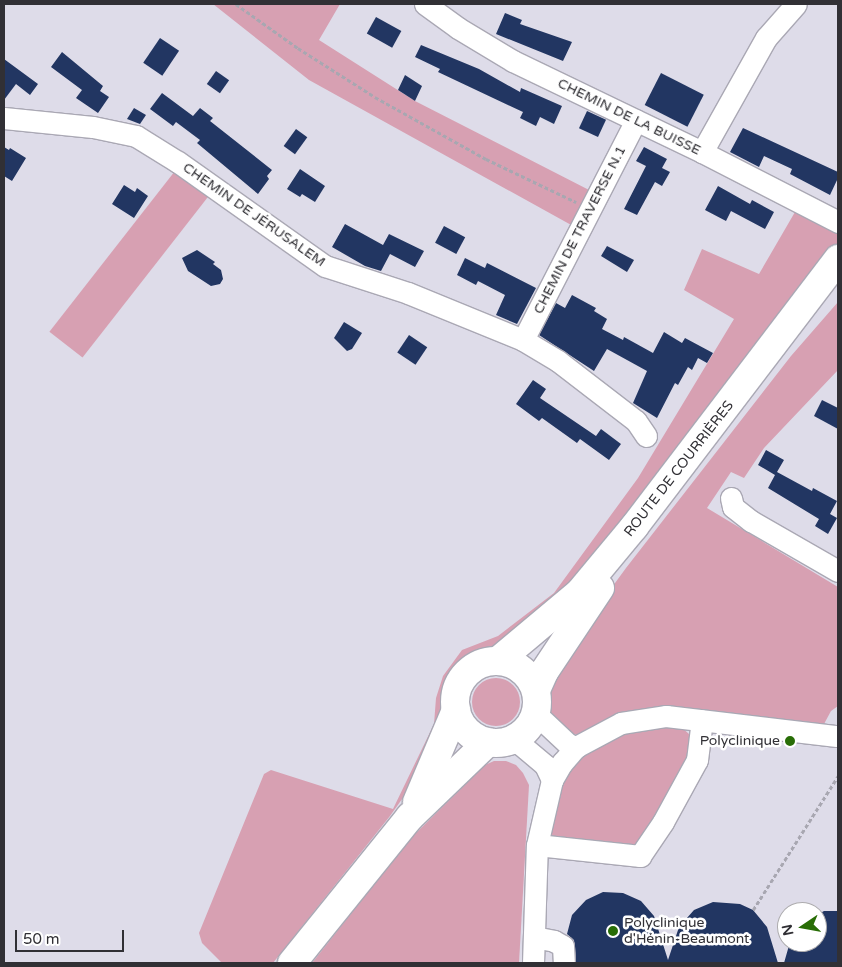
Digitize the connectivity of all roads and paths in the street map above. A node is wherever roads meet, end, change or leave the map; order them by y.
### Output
1 (236, 4) edge
2 (425, 4) edge
3 (796, 4) edge
4 (4, 118) edge
5 (636, 120) junction
6 (702, 152) junction
7 (590, 210) junction
8 (838, 222) edge
9 (838, 258) edge
10 (838, 285) edge
11 (523, 340) junction
12 (646, 436) dead end
13 (731, 498) dead end
14 (838, 571) edge
15 (499, 660) junction
16 (536, 702) junction
17 (456, 710) junction
18 (702, 720) junction
19 (838, 735) edge
20 (499, 742) junction
21 (576, 747) junction
22 (838, 776) edge
23 (552, 780) junction
24 (410, 817) junction
25 (537, 845) junction
26 (753, 910) dead end
27 (534, 937) junction
28 (292, 963) edge
29 (533, 963) edge
30 (564, 963) edge

1 - 7 path
2 - 5 street, CHEMIN DE LA BUISSE
3 - 6 street
4 - 11 street, CHEMIN DE JÉRUSALEM
5 - 6 street, CHEMIN DE LA BUISSE
5 - 7 street, CHEMIN DE TRAVERSE N.1
6 - 8 street, CHEMIN DE LA BUISSE
7 - 11 street, CHEMIN DE TRAVERSE N.1
9 - 15 main road, ROUTE DE COURRIÈRES
10 - 16 main road, ROUTE DE COURRIÈRES
11 - 12 street, CHEMIN DE JÉRUSALEM
13 - 14 street
15 - 16 main road
15 - 17 main road
16 - 20 main road
16 - 21 street
17 - 20 main road
17 - 24 main road
18 - 19 street
18 - 21 street
18 - 25 street
20 - 23 street
20 - 24 main road
21 - 23 street
22 - 26 path
23 - 25 street
24 - 28 main road
25 - 27 street
27 - 29 street
27 - 30 street

